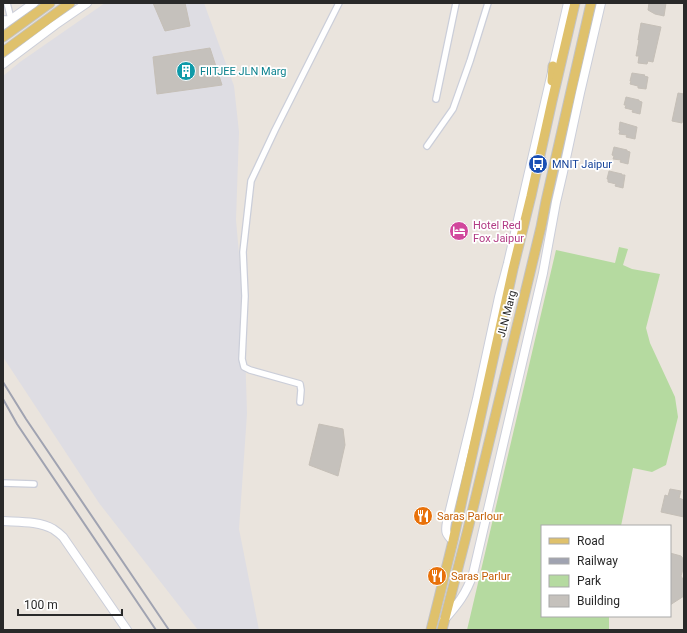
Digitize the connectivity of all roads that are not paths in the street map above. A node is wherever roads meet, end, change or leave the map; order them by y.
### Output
1 (7, 3) edge
2 (34, 3) edge
3 (50, 3) edge
4 (70, 3) edge
5 (87, 3) edge
6 (340, 3) edge
7 (456, 3) edge
8 (487, 3) edge
9 (568, 3) edge
10 (575, 3) edge
11 (591, 3) edge
12 (601, 3) edge
13 (7, 19) edge
14 (3, 25) edge
15 (589, 34) junction
16 (3, 37) edge
17 (3, 52) edge
18 (3, 64) edge
19 (553, 66) junction
20 (436, 99) dead end
21 (552, 101) junction
22 (427, 146) dead end
23 (527, 196) junction
24 (300, 402) dead end
25 (3, 483) edge
26 (34, 484) dead end
27 (3, 521) edge
28 (444, 620) junction
29 (127, 630) edge
30 (431, 630) edge
31 (442, 630) edge

1 - 13 street
2 - 13 street
3 - 16 main road
4 - 17 main road
5 - 18 street
6 - 24 street
7 - 20 street
8 - 22 street
9 - 19 street
10 - 21 main road, JLN Marg
11 - 15 main road, JLN Marg
12 - 15 street
13 - 14 street
15 - 28 main road, JLN Marg
15 - 28 street
19 - 21 main road
19 - 23 street
21 - 23 main road, JLN Marg
23 - 30 main road, JLN Marg
25 - 26 street
27 - 29 street
28 - 31 main road, JLN Marg

